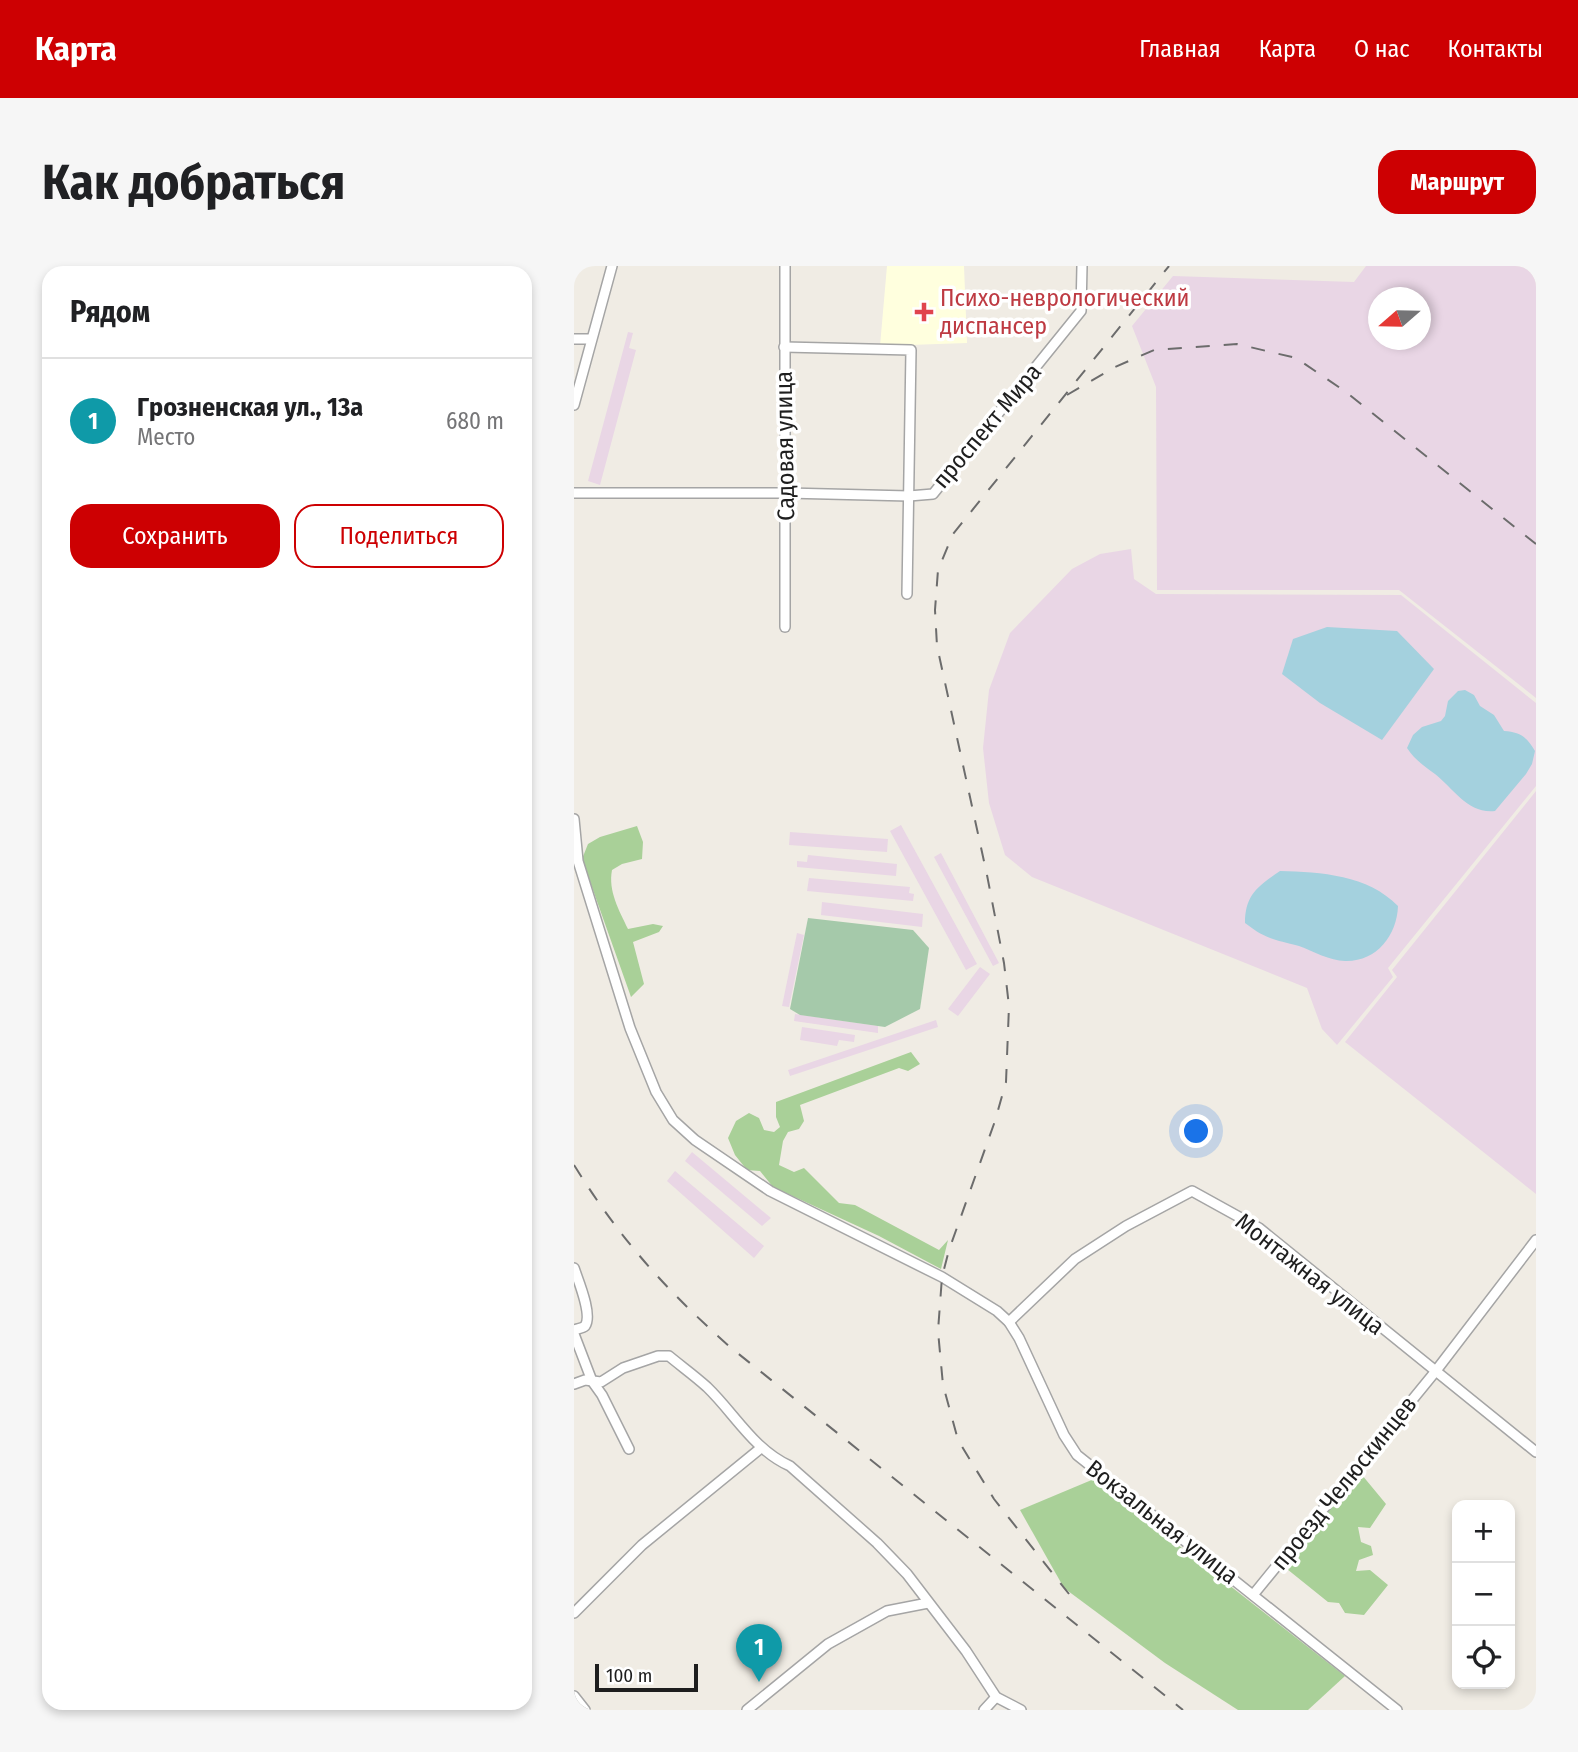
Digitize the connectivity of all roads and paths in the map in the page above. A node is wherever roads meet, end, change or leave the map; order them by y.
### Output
1 (612, 266) edge
2 (785, 266) edge
3 (1082, 266) edge
4 (574, 339) edge
5 (591, 340) junction
6 (784, 347) junction
7 (574, 405) edge
8 (574, 493) edge
9 (787, 493) junction
10 (909, 496) junction
11 (907, 594) dead end
12 (785, 627) dead end
13 (574, 819) edge
14 (1535, 1240) edge
15 (574, 1268) edge
16 (1009, 1322) junction
17 (574, 1332) edge
18 (1435, 1372) junction
19 (592, 1381) junction
20 (574, 1384) edge
21 (761, 1448) junction
22 (629, 1449) dead end
23 (1536, 1452) edge
24 (1253, 1595) junction
25 (928, 1603) junction
26 (574, 1614) edge
27 (574, 1696) edge
28 (996, 1697) junction
29 (585, 1710) edge
30 (747, 1710) edge
31 (984, 1710) edge
32 (1021, 1710) edge
33 (1397, 1710) edge

1 - 5 street
2 - 6 street, Садовая улица
3 - 10 street, проспект Мира
4 - 5 street
5 - 7 street
6 - 9 street, Садовая улица
6 - 10 street
8 - 9 street
9 - 10 street
9 - 12 street, Садовая улица
10 - 11 street
13 - 16 street, Вокзальная улица
14 - 18 street, проезд Челюскинцев
15 - 17 street
16 - 18 street, Монтажная улица
16 - 24 street, Вокзальная улица
17 - 19 street
18 - 23 street, Монтажная улица
18 - 24 street, проезд Челюскинцев
19 - 20 street
19 - 21 street
19 - 22 street
21 - 25 street
21 - 26 street
24 - 33 street, Вокзальная улица
25 - 28 street
25 - 30 street
27 - 29 street
28 - 31 street
28 - 32 street

